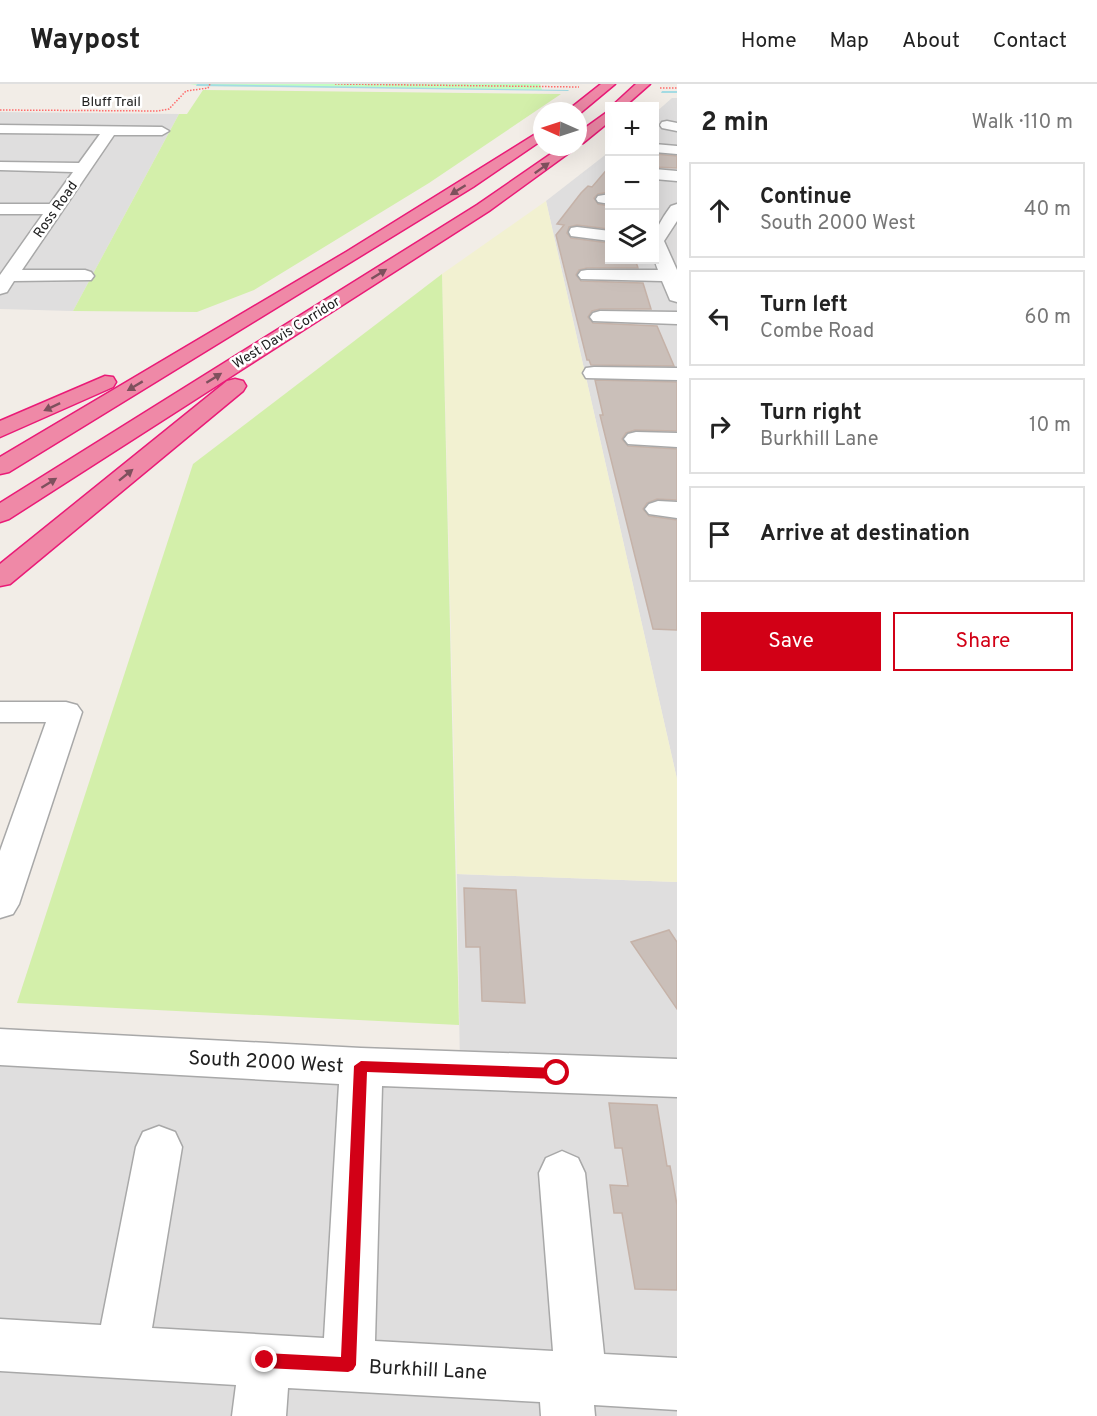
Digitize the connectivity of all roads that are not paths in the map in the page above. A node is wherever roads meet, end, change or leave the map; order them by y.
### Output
1 (609, 84) edge
2 (649, 86) edge
3 (586, 102) edge
4 (624, 102) edge
5 (605, 117) edge
6 (0, 129) edge
7 (110, 130) junction
8 (162, 131) dead end
9 (587, 132) edge
10 (533, 140) edge
11 (659, 148) edge
12 (677, 150) edge
13 (557, 156) edge
14 (0, 166) edge
15 (84, 168) junction
16 (659, 174) edge
17 (677, 176) edge
18 (672, 208) edge
19 (0, 209) edge
20 (54, 209) junction
21 (577, 232) dead end
22 (662, 235) edge
23 (605, 236) edge
24 (587, 275) dead end
25 (85, 276) dead end
26 (673, 276) edge
27 (5, 282) edge
28 (677, 296) edge
29 (338, 300) junction
30 (276, 302) junction
31 (600, 317) dead end
32 (677, 318) edge
33 (594, 372) dead end
34 (677, 374) edge
35 (0, 430) edge
36 (636, 439) dead end
37 (677, 440) edge
38 (0, 467) edge
39 (0, 514) edge
40 (0, 578) edge
41 (0, 712) edge
42 (0, 904) edge
43 (0, 1047) edge
44 (361, 1066) junction
45 (677, 1077) edge
46 (159, 1147) dead end
47 (562, 1173) dead end
48 (0, 1345) edge
49 (122, 1352) junction
50 (265, 1360) junction
51 (348, 1365) junction
52 (677, 1384) edge
53 (571, 1391) edge
54 (259, 1416) edge

1 - 3 highway
2 - 4 highway
5 - 9 highway
6 - 7 street
7 - 8 street
7 - 15 street, Ross Road
10 -> 30 highway, West Davis Corridor
11 - 12 street
29 -> 13 highway, West Davis Corridor
14 - 15 street
15 - 20 street, Ross Road
16 - 17 street
18 - 22 street
19 - 20 street
20 - 27 street, Ross Road
21 - 23 street
22 - 26 street
24 - 26 street
25 - 27 street
26 - 28 street
39 -> 29 highway, West Davis Corridor
40 -> 29 highway
30 -> 35 highway
30 -> 38 highway, West Davis Corridor
31 - 32 street
33 - 34 street
36 - 37 street
41 - 42 street
43 - 44 street, South 2000 West
44 - 45 street, South 2000 West
44 - 51 street
46 - 49 street
47 - 53 street
48 - 49 street, Burkhill Lane
49 - 50 street, Burkhill Lane
50 - 51 street, Burkhill Lane
50 - 54 street
51 - 53 street, Burkhill Lane
52 - 53 street, Burkhill Lane

